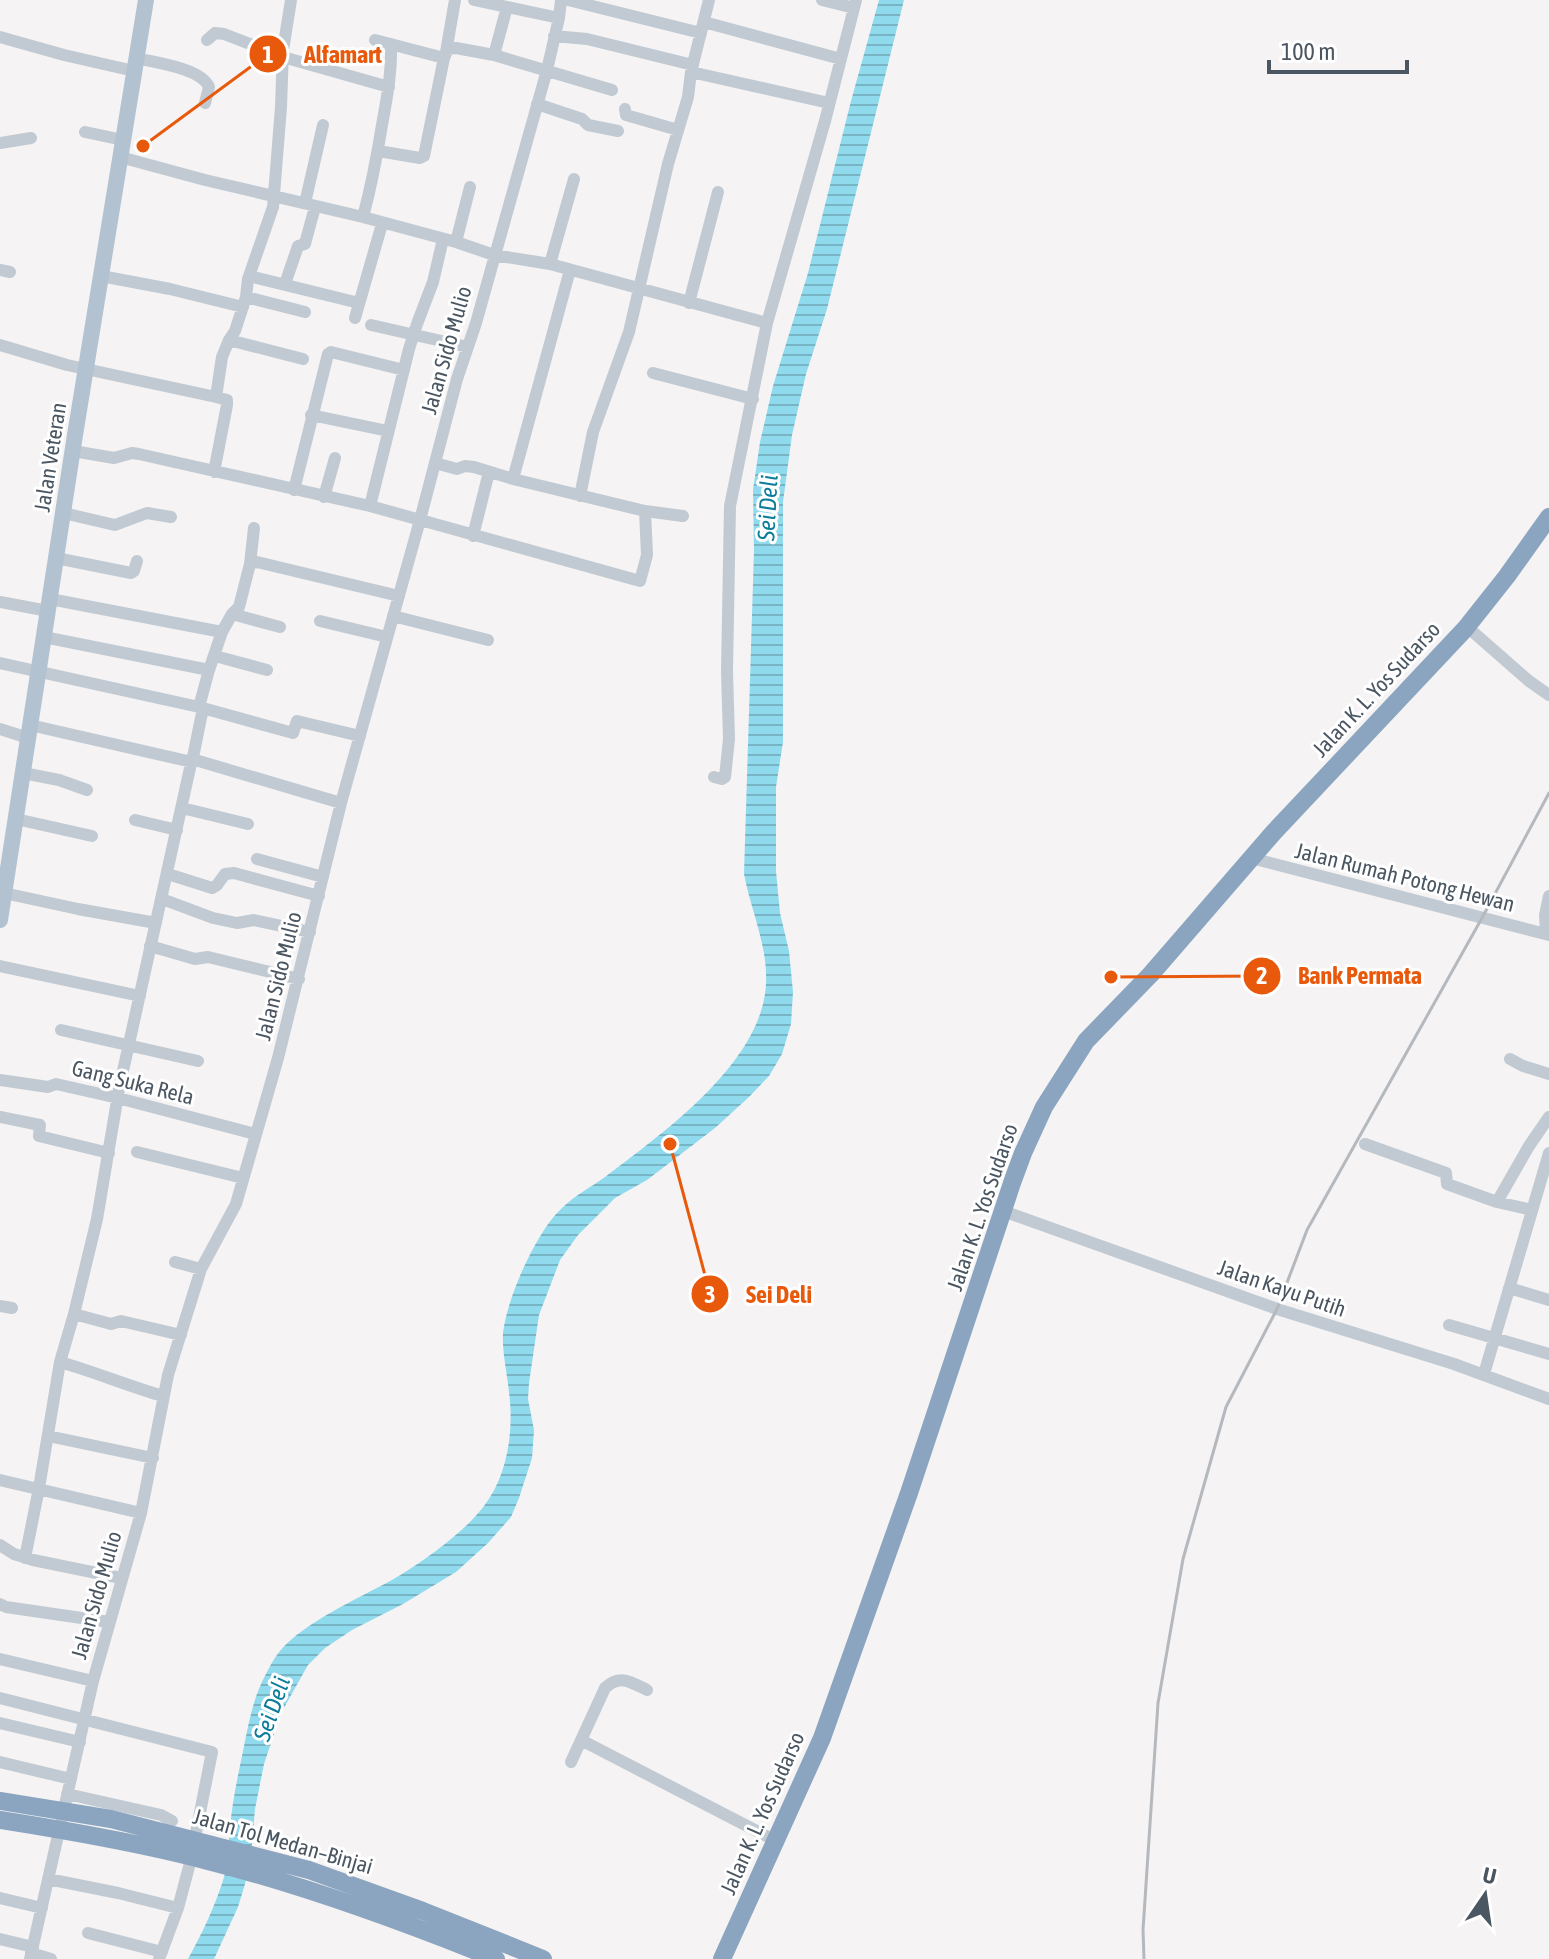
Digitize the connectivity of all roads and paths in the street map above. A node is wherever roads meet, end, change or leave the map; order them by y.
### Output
1 (146, 0) edge
2 (291, 0) edge
3 (455, 0) edge
4 (474, 0) edge
5 (561, 0) edge
6 (568, 0) edge
7 (709, 0) edge
8 (822, 0) edge
9 (855, 4) edge
10 (507, 7) junction
11 (559, 18) junction
12 (703, 27) junction
13 (554, 36) junction
14 (0, 37) edge
15 (207, 40) dead end
16 (375, 40) dead end
17 (391, 44) junction
18 (283, 54) junction
19 (445, 55) junction
20 (494, 55) junction
21 (841, 59) junction
22 (135, 64) junction
23 (692, 69) junction
24 (547, 70) junction
25 (389, 87) junction
26 (612, 90) dead end
27 (205, 103) dead end
28 (829, 103) junction
29 (537, 104) junction
30 (625, 109) dead end
31 (323, 125) dead end
32 (678, 130) junction
33 (618, 131) dead end
34 (85, 132) dead end
35 (31, 138) dead end
36 (0, 143) edge
37 (122, 149) junction
38 (378, 151) junction
39 (574, 179) dead end
40 (470, 187) dead end
41 (718, 192) dead end
42 (273, 195) junction
43 (310, 205) junction
44 (363, 217) junction
45 (382, 224) junction
46 (450, 240) junction
47 (494, 255) junction
48 (550, 264) junction
49 (570, 270) junction
50 (101, 276) junction
51 (249, 276) junction
52 (285, 284) junction
53 (639, 288) junction
54 (244, 302) junction
55 (359, 303) junction
56 (689, 303) junction
57 (305, 312) dead end
58 (355, 318) dead end
59 (767, 323) junction
60 (371, 325) dead end
61 (414, 334) junction
62 (229, 340) junction
63 (0, 345) edge
64 (468, 347) junction
65 (303, 359) dead end
66 (86, 368) junction
67 (404, 370) junction
68 (653, 373) dead end
69 (216, 397) junction
70 (753, 399) junction
71 (311, 415) junction
72 (388, 431) junction
73 (73, 451) junction
74 (335, 458) dead end
75 (435, 463) junction
76 (214, 472) junction
77 (489, 472) junction
78 (513, 479) junction
79 (294, 490) junction
80 (580, 496) junction
81 (324, 497) junction
82 (370, 506) junction
83 (645, 511) junction
84 (63, 513) junction
85 (683, 516) dead end
86 (171, 517) dead end
87 (1549, 517) edge
88 (420, 520) junction
89 (254, 528) dead end
90 (1549, 531) edge
91 (473, 536) junction
92 (56, 558) junction
93 (137, 561) dead end
94 (250, 564) junction
95 (399, 596) junction
96 (0, 602) edge
97 (49, 605) junction
98 (232, 614) junction
99 (393, 616) junction
100 (320, 621) dead end
101 (280, 627) dead end
102 (222, 632) junction
103 (1473, 632) junction
104 (44, 637) junction
105 (387, 637) junction
106 (488, 640) dead end
107 (215, 656) junction
108 (0, 663) edge
109 (209, 670) junction
110 (267, 670) dead end
111 (39, 671) junction
112 (1549, 695) edge
113 (201, 708) junction
114 (0, 729) edge
115 (29, 732) junction
116 (360, 736) junction
117 (192, 760) junction
118 (23, 773) junction
119 (714, 777) dead end
120 (87, 790) dead end
121 (341, 803) junction
122 (182, 808) junction
123 (16, 819) junction
124 (135, 820) dead end
125 (248, 824) dead end
126 (177, 830) junction
127 (92, 836) dead end
128 (1256, 858) junction
129 (257, 859) dead end
130 (168, 874) junction
131 (323, 877) junction
132 (4, 893) junction
133 (319, 896) junction
134 (1549, 896) edge
135 (162, 899) junction
136 (0, 920) edge
137 (156, 923) junction
138 (310, 932) junction
139 (1548, 934) edge
140 (150, 946) junction
141 (0, 966) edge
142 (299, 979) junction
143 (140, 996) junction
144 (61, 1030) dead end
145 (129, 1045) junction
146 (1510, 1059) dead end
147 (198, 1061) dead end
148 (1549, 1074) edge
149 (0, 1080) edge
150 (118, 1098) junction
151 (0, 1117) edge
152 (1549, 1117) edge
153 (255, 1134) junction
154 (1536, 1135) junction
155 (1549, 1139) edge
156 (1365, 1144) dead end
157 (137, 1152) dead end
158 (109, 1153) junction
159 (1549, 1153) edge
160 (243, 1178) junction
161 (1497, 1202) junction
162 (1532, 1210) junction
163 (1008, 1212) junction
164 (175, 1262) dead end
165 (201, 1269) junction
166 (1509, 1288) junction
167 (1549, 1300) edge
168 (74, 1314) junction
169 (1449, 1325) dead end
170 (181, 1335) junction
171 (1494, 1339) junction
172 (1549, 1354) edge
173 (60, 1362) junction
174 (1484, 1374) junction
175 (163, 1396) junction
176 (1549, 1399) edge
177 (48, 1436) junction
178 (153, 1458) junction
179 (0, 1480) edge
180 (39, 1488) junction
181 (141, 1513) junction
182 (0, 1545) edge
183 (25, 1558) junction
184 (121, 1578) junction
185 (0, 1604) edge
186 (109, 1622) junction
187 (0, 1659) edge
188 (93, 1681) junction
189 (647, 1690) dead end
190 (0, 1698) edge
191 (85, 1718) junction
192 (0, 1723) edge
193 (581, 1740) junction
194 (80, 1742) junction
195 (0, 1762) edge
196 (571, 1762) dead end
197 (71, 1779) junction
198 (67, 1794) junction
199 (0, 1801) edge
200 (0, 1820) edge
201 (172, 1821) dead end
202 (776, 1841) junction
203 (48, 1879) junction
204 (0, 1898) edge
205 (42, 1908) junction
206 (178, 1908) junction
207 (88, 1933) dead end
208 (0, 1939) edge
209 (31, 1953) edge
210 (161, 1955) edge
211 (51, 1959) edge
212 (496, 1959) edge
213 (543, 1959) edge
214 (722, 1959) edge
215 (734, 1959) edge

1 - 22 main road, Jalan Veteran
2 - 18 street
3 - 19 street
4 - 10 street
5 - 11 street, Jalan Sido Mulio
6 - 12 street
7 - 12 street
8 - 9 street
9 - 21 street
10 - 11 street
10 - 20 street
11 - 13 street, Jalan Sido Mulio
12 - 21 street
12 - 23 street
13 - 23 street
13 - 24 street, Jalan Sido Mulio
14 - 22 street
15 - 18 street
16 - 17 street
17 - 19 street
17 - 25 street
18 - 25 street
18 - 42 street
19 - 20 street
19 - 38 street
20 - 24 street
21 - 28 street
22 - 27 street
22 - 37 main road, Jalan Veteran
23 - 28 street
23 - 32 street
24 - 26 street
24 - 29 street, Jalan Sido Mulio
25 - 38 street
28 - 59 street
29 - 33 street
29 - 47 street, Jalan Sido Mulio
30 - 32 street
31 - 43 street
32 - 53 street
34 - 37 street
35 - 36 street
37 - 42 street
37 - 50 main road, Jalan Veteran
38 - 44 street
39 - 48 street
40 - 46 street
41 - 56 street
42 - 43 street
42 - 51 street
43 - 44 street
43 - 52 street
44 - 45 street
45 - 46 street
45 - 55 street
46 - 47 street
46 - 61 street
47 - 48 street
47 - 64 street, Jalan Sido Mulio
48 - 49 street
49 - 53 street
49 - 78 street
50 - 54 street
50 - 66 main road, Jalan Veteran
51 - 52 street
51 - 54 street
52 - 55 street
53 - 56 street
53 - 80 street
54 - 57 street
54 - 62 street
55 - 58 street
56 - 59 street
59 - 70 street
60 - 61 street
61 - 64 street
61 - 67 street
62 - 65 street
62 - 69 street
63 - 66 street
64 - 75 street, Jalan Sido Mulio
66 - 69 street
66 - 73 main road, Jalan Veteran
67 - 71 street
67 - 72 street
68 - 70 street
69 - 76 street
70 - 119 street
71 - 72 street
71 - 79 street
72 - 82 street
73 - 76 street
73 - 84 main road, Jalan Veteran
74 - 81 street
75 - 77 street
75 - 88 street, Jalan Sido Mulio
76 - 79 street
77 - 78 street
77 - 91 street
78 - 80 street
79 - 81 street
80 - 83 street
81 - 82 street
82 - 88 street
83 - 85 street
83 - 91 street
84 - 86 street
84 - 92 main road, Jalan Veteran
87 - 128 highway, Jalan K. L. Yos Sudarso
88 - 91 street
88 - 95 street, Jalan Sido Mulio
89 - 94 street
90 - 103 highway, Jalan K. L. Yos Sudarso
92 - 93 street
92 - 97 main road, Jalan Veteran
94 - 95 street
94 - 98 street
95 - 99 street, Jalan Sido Mulio
96 - 97 street
97 - 102 street
97 - 104 main road, Jalan Veteran
98 - 101 street
98 - 102 street
99 - 105 street, Jalan Sido Mulio
99 - 106 street
100 - 105 street
102 - 107 street
103 - 112 street
103 - 128 highway, Jalan K. L. Yos Sudarso
104 - 109 street
104 - 111 main road, Jalan Veteran
105 - 116 street, Jalan Sido Mulio
107 - 109 street
107 - 110 street
108 - 111 street
109 - 113 street
111 - 113 street
111 - 115 main road, Jalan Veteran
113 - 116 street
113 - 117 street
114 - 115 street
115 - 117 street
115 - 118 main road, Jalan Veteran
116 - 121 street, Jalan Sido Mulio
117 - 121 street
117 - 122 street
118 - 120 street
118 - 123 main road, Jalan Veteran
121 - 131 street, Jalan Sido Mulio
122 - 125 street
122 - 126 street
123 - 127 street
123 - 132 main road, Jalan Veteran
124 - 126 street
126 - 130 street
128 - 139 street, Jalan Rumah Potong Hewan
128 - 163 highway, Jalan K. L. Yos Sudarso
129 - 131 street
130 - 133 street
130 - 135 street
131 - 133 street, Jalan Sido Mulio
132 - 136 main road, Jalan Veteran
132 - 137 street
133 - 138 street, Jalan Sido Mulio
134 - 139 street
135 - 137 street
135 - 138 street
137 - 140 street
138 - 142 street, Jalan Sido Mulio
140 - 142 street
140 - 143 street
141 - 143 street
142 - 153 street, Jalan Sido Mulio
143 - 145 street
144 - 145 street
145 - 147 street
145 - 150 street
146 - 148 street
149 - 150 street, Gang Suka Rela
150 - 153 street, Gang Suka Rela
150 - 158 street
151 - 158 street
152 - 154 street
153 - 160 street, Jalan Sido Mulio
154 - 155 street
154 - 161 street
156 - 161 street
157 - 160 street
158 - 168 street
159 - 162 street
160 - 165 street, Jalan Sido Mulio
161 - 162 street
162 - 166 street
163 - 174 street, Jalan Kayu Putih
163 - 202 highway, Jalan K. L. Yos Sudarso
163 - 215 highway, Jalan K. L. Yos Sudarso
164 - 165 street
165 - 170 street, Jalan Sido Mulio
166 - 167 street
166 - 171 street
168 - 170 street
168 - 173 street
169 - 171 street
170 - 175 street, Jalan Sido Mulio
171 - 172 street
171 - 174 street
173 - 175 street
173 - 177 street
174 - 176 street, Jalan Kayu Putih
175 - 178 street, Jalan Sido Mulio
177 - 178 street
177 - 180 street
178 - 181 street, Jalan Sido Mulio
179 - 180 street
180 - 181 street
180 - 183 street
181 - 184 street, Jalan Sido Mulio
182 - 183 street
183 - 184 street
184 - 186 street, Jalan Sido Mulio
185 - 186 street
186 - 188 street, Jalan Sido Mulio
187 - 188 street
188 - 191 street, Jalan Sido Mulio
189 - 193 street
190 - 191 street
191 - 194 street, Jalan Sido Mulio
191 - 206 street
192 - 194 street
193 - 196 street
193 - 202 street
194 - 197 street, Jalan Sido Mulio
195 - 197 street
197 - 198 street, Jalan Sido Mulio
198 - 201 street
198 - 203 street, Jalan Sido Mulio
199 - 213 highway, Jalan Tol Medan–Binjai
200 - 212 highway, Jalan Tol Medan–Binjai
202 - 214 highway, Jalan K. L. Yos Sudarso
203 - 205 street, Jalan Sido Mulio
203 - 206 street
204 - 205 street
205 - 209 street, Jalan Sido Mulio
206 - 210 street
207 - 210 street
208 - 209 street
209 - 211 street

